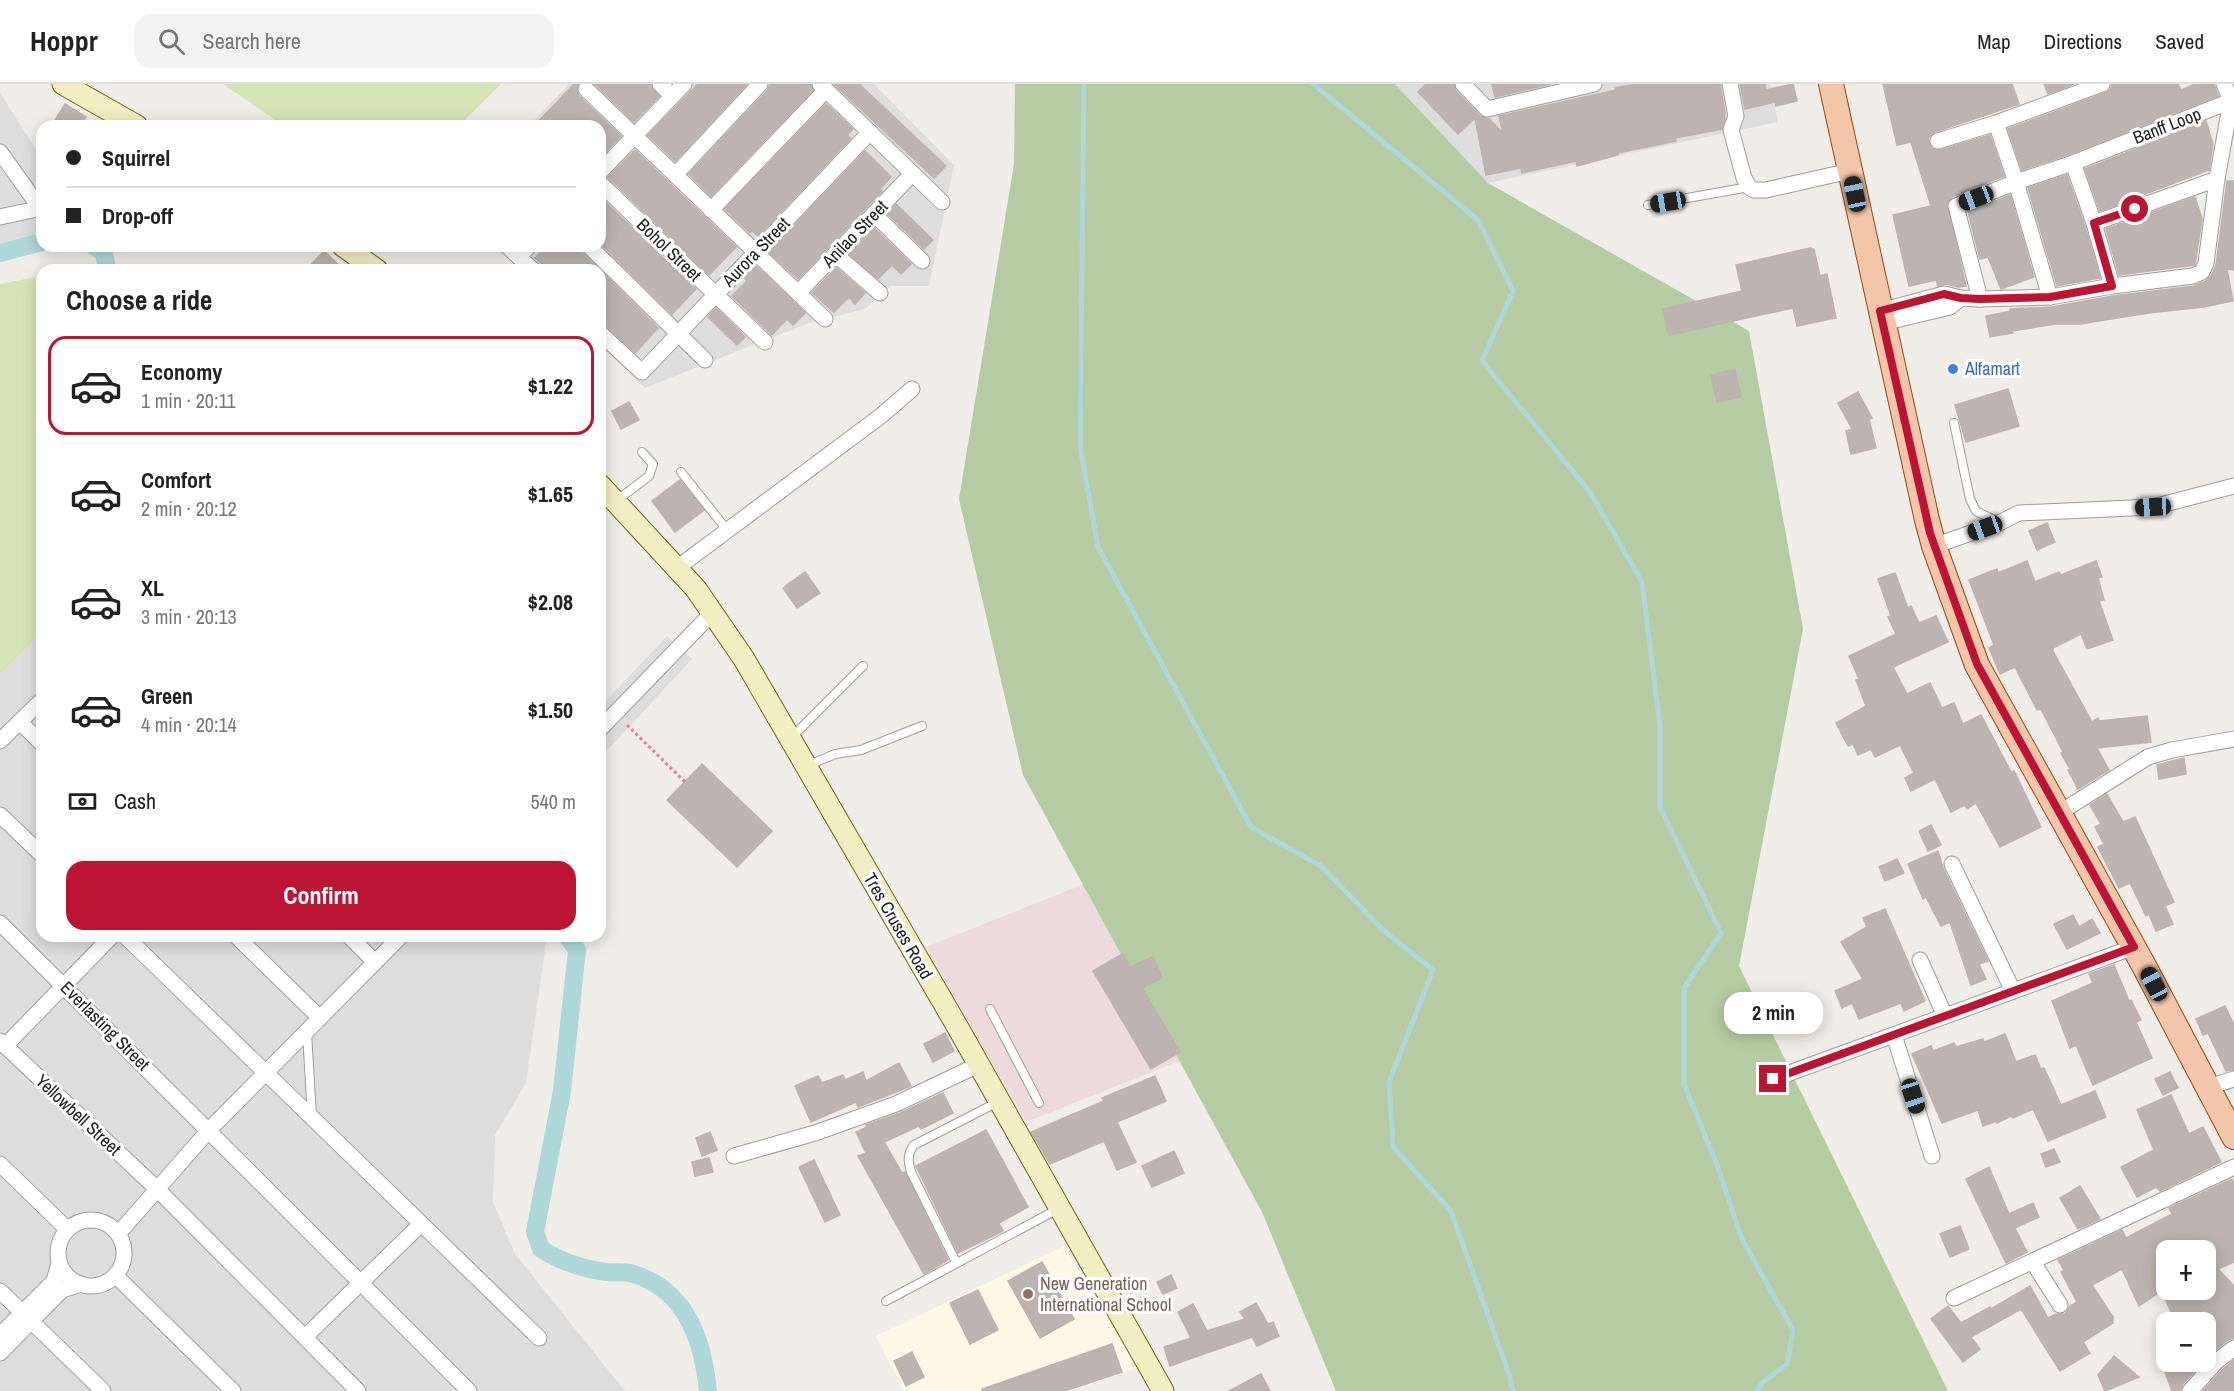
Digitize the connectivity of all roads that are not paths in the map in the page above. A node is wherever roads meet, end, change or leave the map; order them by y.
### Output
1 (63, 84) edge
2 (660, 84) edge
3 (684, 84) edge
4 (760, 84) edge
5 (1463, 84) edge
6 (1594, 84) edge
7 (1730, 84) edge
8 (1830, 84) edge
9 (2102, 84) edge
10 (2224, 84) edge
11 (823, 87) edge
12 (586, 89) dead end
13 (672, 96) junction
14 (2231, 101) junction
15 (122, 120) edge
16 (1996, 123) junction
17 (870, 132) junction
18 (634, 136) junction
19 (1938, 141) dead end
20 (0, 152) edge
21 (2073, 163) junction
22 (606, 166) edge
23 (1850, 171) junction
24 (912, 174) junction
25 (675, 175) junction
26 (2217, 179) junction
27 (2016, 182) junction
28 (1749, 187) junction
29 (606, 189) edge
30 (36, 201) edge
31 (942, 202) dead end
32 (1648, 205) dead end
33 (36, 209) edge
34 (711, 210) junction
35 (874, 214) junction
36 (0, 217) edge
37 (2094, 223) junction
38 (352, 252) edge
39 (595, 252) edge
40 (756, 253) junction
41 (836, 254) junction
42 (922, 261) dead end
43 (368, 264) edge
44 (2112, 286) junction
45 (798, 293) junction
46 (880, 293) dead end
47 (716, 295) junction
48 (2050, 297) junction
49 (1980, 299) junction
50 (1881, 317) junction
51 (825, 319) dead end
52 (678, 334) junction
53 (606, 339) edge
54 (765, 342) dead end
55 (705, 360) dead end
56 (912, 389) dead end
57 (1954, 423) dead end
58 (642, 452) dead end
59 (681, 472) dead end
60 (2234, 486) edge
61 (606, 492) edge
62 (615, 502) junction
63 (2000, 523) junction
64 (727, 530) junction
65 (1934, 546) junction
66 (677, 568) junction
67 (712, 613) junction
68 (863, 666) dead end
69 (36, 706) edge
70 (20, 722) junction
71 (606, 723) edge
72 (922, 726) dead end
73 (36, 738) edge
74 (789, 739) junction
75 (2234, 739) edge
76 (0, 741) edge
77 (806, 767) junction
78 (2059, 813) junction
79 (0, 815) edge
80 (36, 849) edge
81 (1953, 864) dead end
82 (0, 923) edge
83 (106, 942) edge
84 (131, 942) edge
85 (242, 942) edge
86 (355, 942) edge
87 (395, 942) edge
88 (2134, 947) junction
89 (1920, 960) dead end
90 (375, 962) junction
91 (63, 986) junction
92 (2013, 991) junction
93 (990, 1009) dead end
94 (1945, 1016) junction
95 (320, 1018) junction
96 (307, 1031) junction
97 (1894, 1035) junction
98 (3, 1044) edge
99 (978, 1065) junction
100 (266, 1073) junction
101 (1773, 1079) dead end
102 (2234, 1079) edge
103 (2208, 1087) junction
104 (999, 1101) junction
105 (1039, 1103) dead end
106 (313, 1118) junction
107 (209, 1130) junction
108 (2234, 1137) edge
109 (734, 1156) dead end
110 (1932, 1156) dead end
111 (0, 1164) edge
112 (2234, 1167) edge
113 (156, 1188) junction
114 (1058, 1209) junction
115 (105, 1223) junction
116 (421, 1224) junction
117 (68, 1229) junction
118 (118, 1234) junction
119 (956, 1262) junction
120 (2033, 1262) junction
121 (59, 1263) junction
122 (115, 1275) junction
123 (360, 1283) junction
124 (81, 1284) junction
125 (0, 1291) edge
126 (1954, 1298) dead end
127 (886, 1301) dead end
128 (2060, 1305) dead end
129 (27, 1317) junction
130 (0, 1335) edge
131 (305, 1337) junction
132 (539, 1338) dead end
133 (2234, 1348) edge
134 (0, 1353) edge
135 (103, 1391) edge
136 (233, 1391) edge
137 (358, 1391) edge
138 (469, 1391) edge
139 (1163, 1391) edge
140 (2190, 1391) edge

1 - 15 main road
2 - 13 street
3 - 13 street
4 - 25 street
5 - 6 street
7 - 28 street
8 - 23 main road
9 - 16 street
10 - 14 street
11 - 17 street
11 - 34 street
12 - 18 street
13 - 18 street
14 - 21 street, Banff Loop
14 - 26 street, Banff Loop
16 - 19 street
16 - 27 street
17 - 24 street
17 - 40 street, Aurora Street
18 - 22 street
18 - 25 street
20 - 30 street
21 - 27 street, Banff Loop
21 - 37 street
23 - 28 street
23 - 50 main road
24 - 31 street
24 - 35 street, Anilao Street
25 - 34 street
26 - 37 street
26 - 44 street, Banff Loop
27 - 48 street
27 - 49 street, Banff Loop
28 - 32 lane
29 - 47 street, Bohol Street
33 - 36 street
34 - 40 street
35 - 41 street, Anilao Street
35 - 42 street
37 - 44 street
38 - 43 main road
39 - 52 street
40 - 45 street
40 - 47 street, Aurora Street
41 - 45 street, Anilao Street
41 - 46 street
44 - 48 street, Banff Loop
45 - 51 street
47 - 52 street, Aurora Street
47 - 54 street, Bohol Street
48 - 49 street, Banff Loop
49 - 50 street, Banff Loop
50 - 65 main road
52 - 53 street, Aurora Street
52 - 55 street
56 - 64 street
57 - 63 lane
58 - 62 lane
59 - 64 lane
60 - 63 street
61 - 62 main road, Tres Cruses Road
62 - 66 main road, Tres Cruses Road
63 - 65 street
64 - 66 street
65 - 78 main road
66 - 67 main road, Tres Cruses Road
67 - 71 street
67 - 74 main road, Tres Cruses Road
68 - 74 lane
69 - 70 street
70 - 73 street
70 - 76 street
72 - 77 lane
74 - 77 main road, Tres Cruses Road
75 - 78 street
77 - 99 main road, Tres Cruses Road
78 - 88 main road
79 - 80 street
81 - 92 street
82 - 91 street, Everlasting Street
83 - 91 street
84 - 100 street
85 - 95 street
86 - 90 street
87 - 90 street
88 - 92 street
88 - 103 main road
89 - 94 street
90 - 95 street
91 - 98 street
91 - 107 street, Everlasting Street
92 - 94 street
93 - 105 lane
94 - 97 street
95 - 96 street
96 - 100 street
96 - 106 lane
97 - 101 street
97 - 110 street
98 - 113 street, Yellowbell Street
99 - 104 main road, Tres Cruses Road
99 - 109 street
100 - 106 street
100 - 107 street
102 - 103 street
103 - 108 main road
104 - 114 main road, Tres Cruses Road
104 - 119 lane
106 - 116 street
107 - 113 street
107 - 123 street, Everlasting Street
111 - 117 street
112 - 120 street
113 - 115 street
113 - 118 street
113 - 131 street, Yellowbell Street
114 - 119 lane
114 - 139 main road, Tres Cruses Road
115 - 117 street
115 - 118 street
116 - 123 street
116 - 132 street
117 - 121 street
118 - 122 street
119 - 127 lane
120 - 126 street
120 - 128 street
121 - 124 street
121 - 129 street
122 - 124 street
122 - 136 street
123 - 131 street
123 - 138 street, Everlasting Street
124 - 129 street
125 - 129 street
129 - 130 street
129 - 134 street
129 - 135 street
131 - 137 street, Yellowbell Street
133 - 140 street

